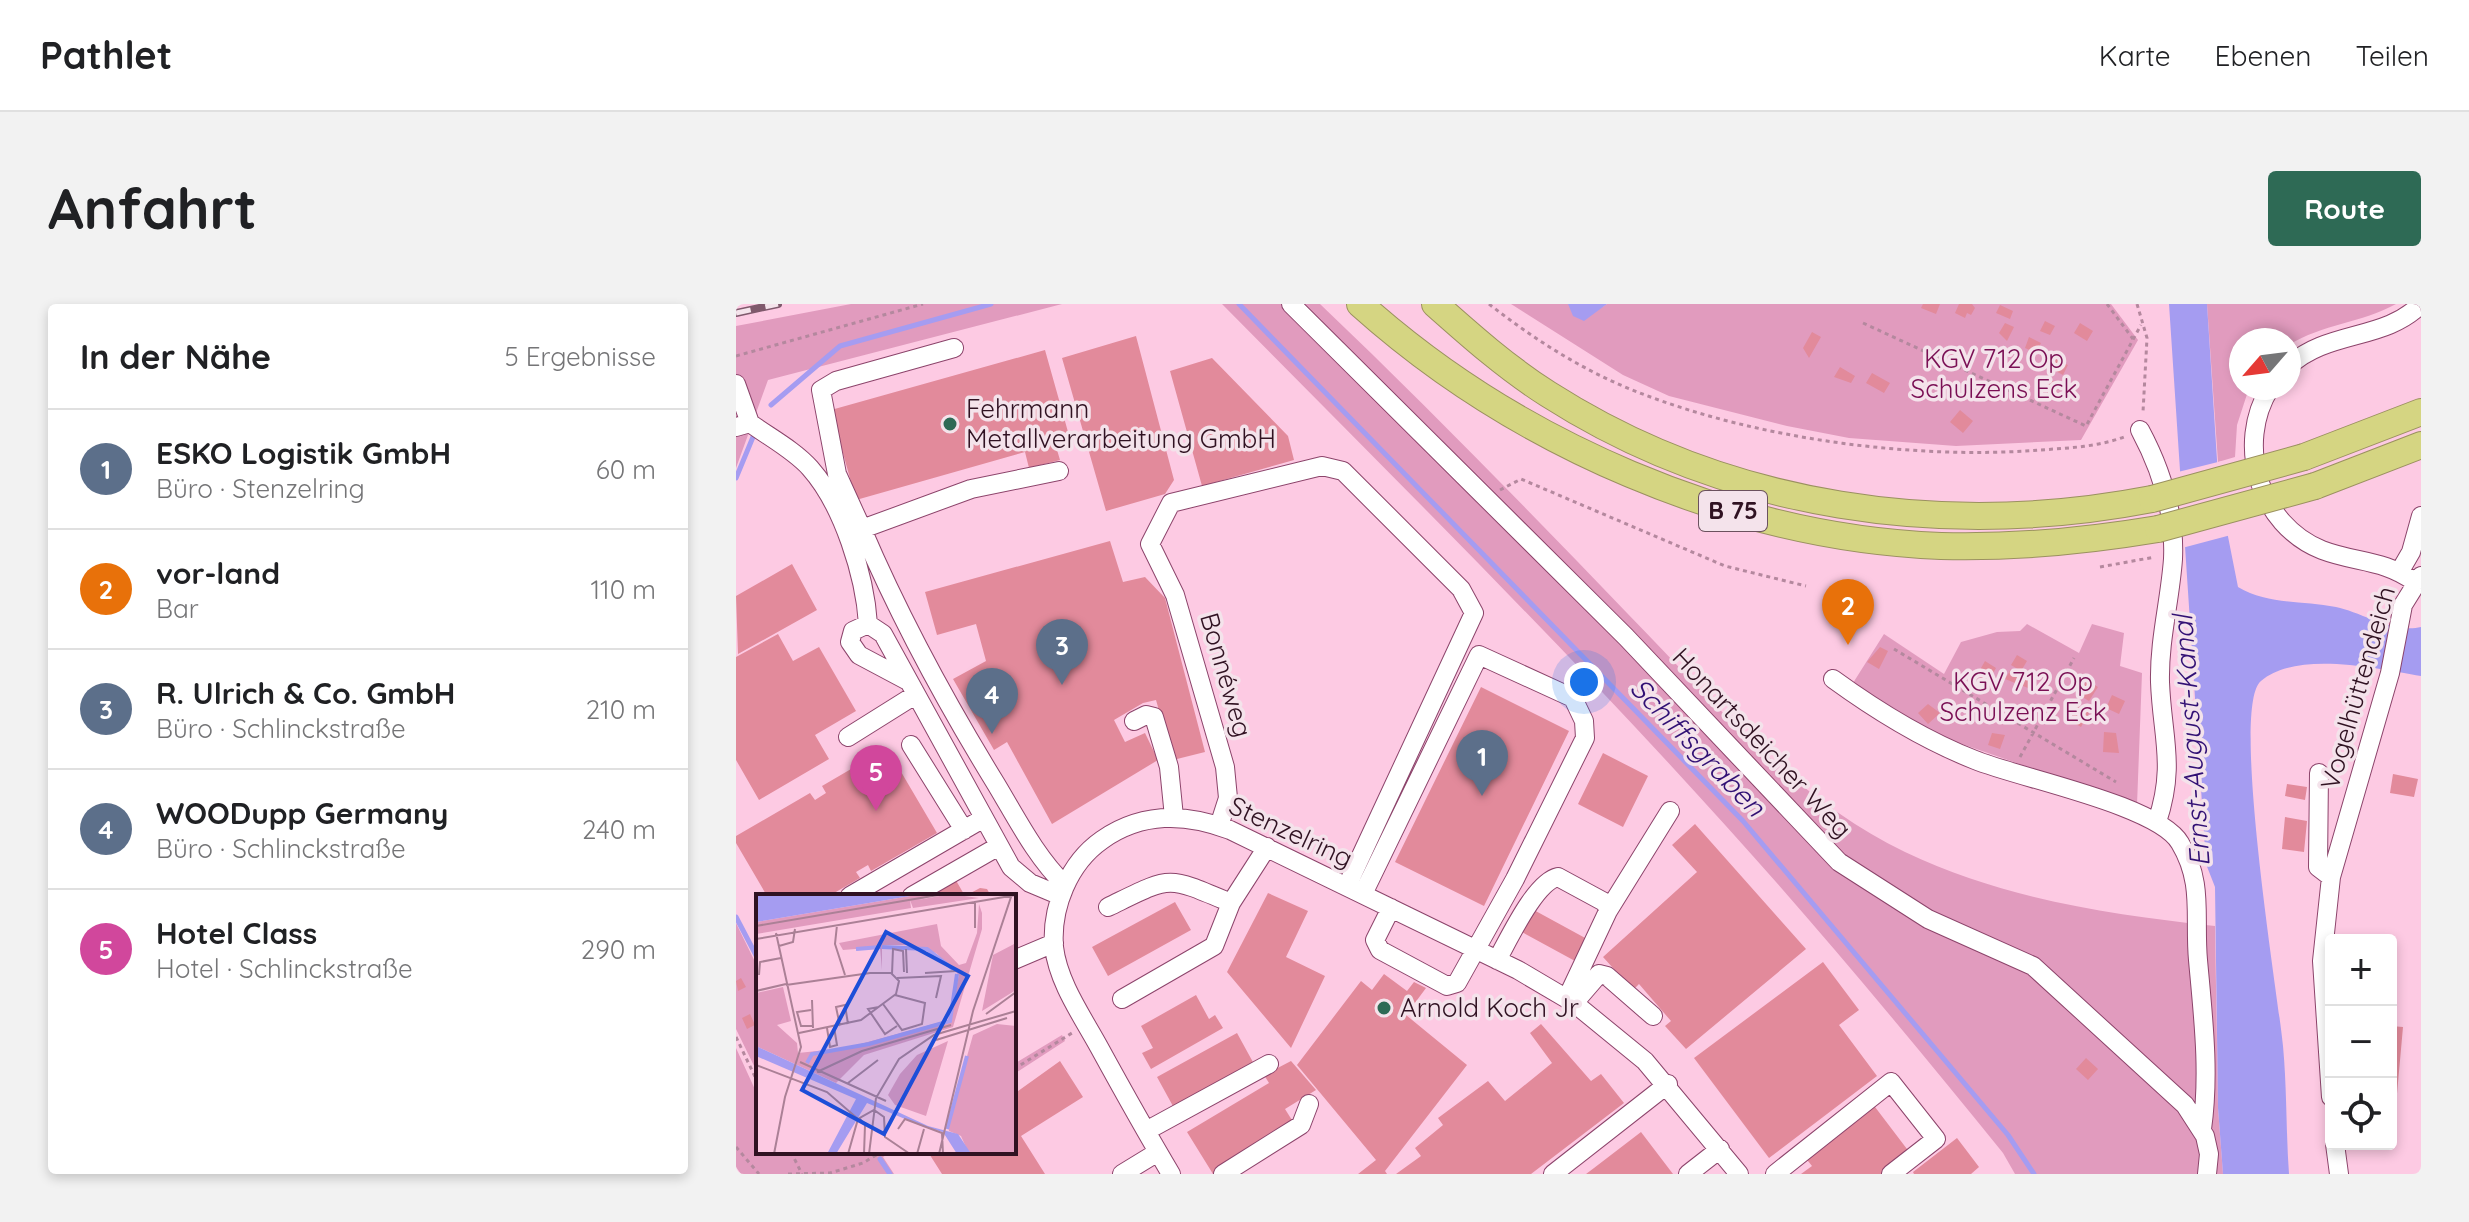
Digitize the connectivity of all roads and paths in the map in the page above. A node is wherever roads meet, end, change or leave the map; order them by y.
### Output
1 (923, 304) edge
2 (1291, 304) edge
3 (1360, 304) edge
4 (1435, 304) edge
5 (1489, 304) edge
6 (2107, 304) edge
7 (2137, 304) edge
8 (2421, 304) edge
9 (1863, 323) dead end
10 (2141, 325) junction
11 (2134, 340) junction
12 (954, 348) dead end
13 (736, 356) edge
14 (2301, 358) edge
15 (736, 384) edge
16 (2265, 400) edge
17 (2421, 412) edge
18 (743, 425) edge
19 (2140, 430) junction
20 (2421, 445) edge
21 (1059, 471) dead end
22 (1487, 497) junction
23 (2421, 516) edge
24 (862, 529) junction
25 (2148, 558) dead end
26 (2100, 567) dead end
27 (2412, 576) edge
28 (1806, 586) dead end
29 (868, 624) junction
30 (1894, 649) dead end
31 (2074, 658) dead end
32 (1833, 679) dead end
33 (910, 687) junction
34 (1134, 721) dead end
35 (2034, 733) junction
36 (848, 737) dead end
37 (911, 745) dead end
38 (2011, 772) junction
39 (2319, 773) dead end
40 (2116, 782) dead end
41 (1670, 811) dead end
42 (1174, 817) junction
43 (984, 818) junction
44 (2157, 822) junction
45 (1219, 826) junction
46 (964, 830) junction
47 (999, 846) junction
48 (1267, 847) junction
49 (2331, 877) junction
50 (1355, 890) junction
51 (1063, 891) junction
52 (853, 894) edge
53 (915, 894) edge
54 (1231, 903) junction
55 (1108, 907) dead end
56 (1391, 908) junction
57 (1608, 911) junction
58 (1054, 943) junction
59 (1475, 950) junction
60 (1016, 959) edge
61 (1497, 960) junction
62 (1122, 999) dead end
63 (1571, 1000) junction
64 (1653, 1016) dead end
65 (1086, 1024) junction
66 (736, 1037) edge
67 (1269, 1064) dead end
68 (1016, 1068) edge
69 (2330, 1078) edge
70 (756, 1079) edge
71 (1668, 1084) junction
72 (1309, 1104) dead end
73 (2202, 1129) junction
74 (1146, 1131) junction
75 (736, 1147) edge
76 (1720, 1149) junction
77 (2336, 1150) edge
78 (1158, 1152) junction
79 (792, 1154) edge
80 (878, 1154) edge
81 (801, 1172) edge
82 (759, 1174) edge
83 (788, 1174) edge
84 (1122, 1174) edge
85 (1171, 1174) edge
86 (1223, 1174) edge
87 (1553, 1174) edge
88 (1688, 1174) edge
89 (1739, 1174) edge
90 (1775, 1174) edge
91 (1891, 1174) edge
92 (2207, 1174) edge
93 (2339, 1174) edge

1 - 13 path
2 - 22 street, Honartsdeicher Weg
3 - 20 highway, B 75, bridge
4 - 17 highway, B 75, bridge
5 - 19 path
6 - 11 path
7 - 10 path
8 - 14 street
9 - 11 path
10 - 11 path
10 - 19 path
12 - 24 street
15 - 18 street
16 - 27 street, Vogelhüttendeich
18 - 29 street
19 - 44 street
21 - 24 street
22 - 28 path
22 - 73 street, Honartsdeicher Weg
23 - 27 street
24 - 51 street
25 - 26 path
27 - 49 street, Vogelhüttendeich
29 - 33 street
29 - 33 street
30 - 35 path
31 - 35 path
32 - 38 street
33 - 36 street
33 - 43 street
34 - 42 street
35 - 38 path
35 - 40 path
37 - 46 street
38 - 44 street
39 - 49 street
41 - 57 street
42 - 45 street, Stenzelring
42 - 51 street, Stenzelring
43 - 46 street
43 - 47 street
44 - 73 street
45 - 48 street, Stenzelring
45 - 50 street, Bonnéweg
46 - 52 street
47 - 51 street
47 - 53 street
48 - 50 street, Stenzelring
48 - 54 street
49 - 69 street, Vogelhüttendeich
50 - 56 street, Stenzelring
50 - 59 street
51 - 58 street, Stenzelring
54 - 55 street
54 - 62 street
56 - 59 street, Stenzelring
56 - 59 street
57 - 61 street
57 - 63 street
58 - 60 street
58 - 65 street, Stenzelring
59 - 61 street, Stenzelring
61 - 63 street, Stenzelring
63 - 64 street
63 - 71 street, Stenzelring
65 - 68 path
65 - 74 street, Stenzelring
66 - 70 path
67 - 74 street
71 - 76 street, Stenzelring
71 - 87 street
72 - 86 street
73 - 92 street
74 - 78 street, Stenzelring
75 - 82 path
76 - 88 street
76 - 89 street, Stenzelring
77 - 93 street
78 - 84 street
78 - 85 street, Stenzelring
79 - 81 path
80 - 81 path
81 - 83 path
90 - 91 street

